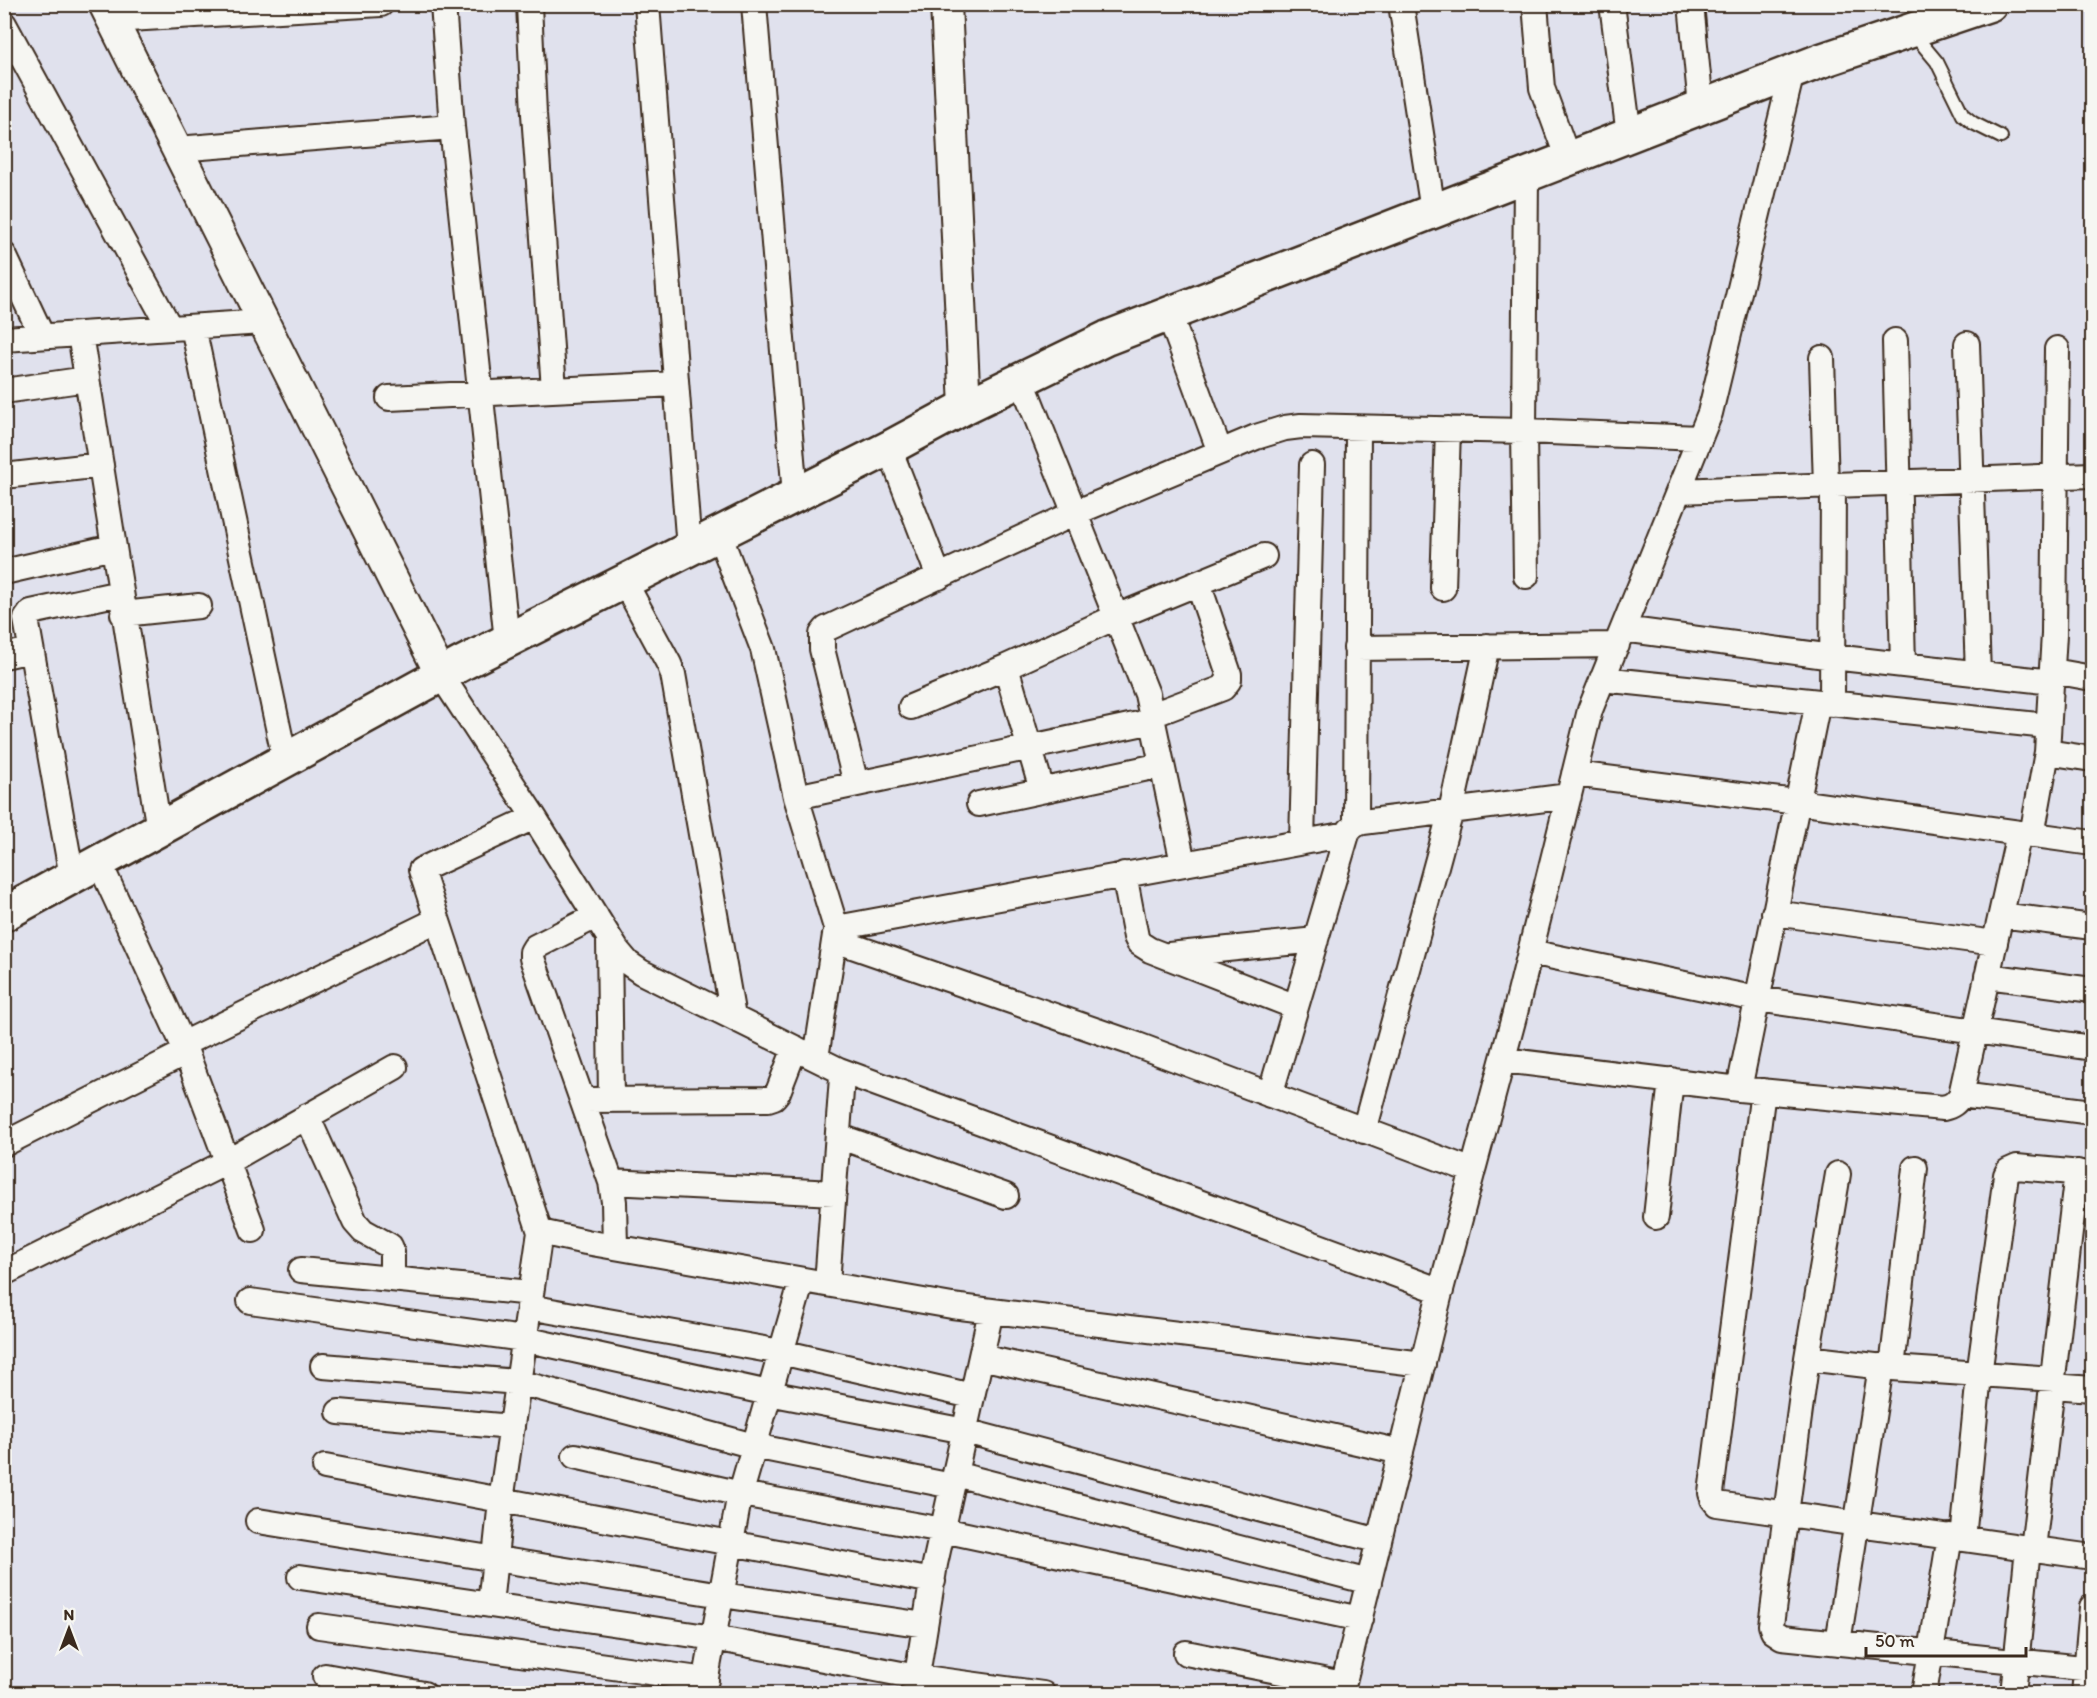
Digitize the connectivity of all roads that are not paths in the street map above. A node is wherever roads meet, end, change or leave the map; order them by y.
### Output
1 (381, 4) edge
2 (443, 4) edge
3 (529, 4) edge
4 (647, 4) edge
5 (754, 4) edge
6 (946, 4) edge
7 (1401, 4) edge
8 (1535, 4) edge
9 (1612, 4) edge
10 (1691, 4) edge
11 (1981, 6) edge
12 (108, 12) edge
13 (4, 24) edge
14 (1911, 31) junction
15 (1792, 72) junction
16 (1701, 107) junction
17 (452, 127) junction
18 (1629, 135) junction
19 (2001, 137) dead end
20 (177, 149) junction
21 (1568, 159) junction
22 (1526, 176) junction
23 (1433, 211) junction
24 (4, 255) edge
25 (1169, 314) junction
26 (264, 322) junction
27 (182, 327) junction
28 (80, 334) junction
29 (42, 336) junction
30 (4, 339) edge
31 (1895, 341) dead end
32 (1967, 344) dead end
33 (2057, 349) dead end
34 (1822, 358) dead end
35 (87, 379) junction
36 (1022, 381) junction
37 (676, 384) junction
38 (554, 389) junction
39 (4, 391) edge
40 (481, 393) junction
41 (389, 398) dead end
42 (965, 407) junction
43 (1358, 428) junction
44 (1448, 429) junction
45 (1524, 430) junction
46 (1700, 438) junction
47 (889, 448) junction
48 (1220, 452) junction
49 (101, 465) junction
50 (1312, 465) dead end
51 (2092, 475) edge
52 (4, 476) edge
53 (2056, 477) junction
54 (1973, 480) junction
55 (1899, 484) junction
56 (1830, 485) junction
57 (1679, 491) junction
58 (795, 495) junction
59 (1075, 513) junction
60 (719, 534) junction
61 (113, 547) junction
62 (689, 549) junction
63 (1264, 556) dead end
64 (4, 572) edge
65 (1526, 576) dead end
66 (939, 577) junction
67 (624, 581) junction
68 (1198, 584) junction
69 (1443, 588) dead end
70 (122, 603) junction
71 (199, 606) dead end
72 (1116, 617) junction
73 (1620, 637) junction
74 (507, 641) junction
75 (1487, 646) junction
76 (1356, 648) junction
77 (31, 650) junction
78 (4, 656) edge
79 (1833, 657) junction
80 (1903, 665) junction
81 (1006, 668) junction
82 (441, 675) junction
83 (1978, 675) junction
84 (2052, 676) junction
85 (2092, 678) edge
86 (1602, 679) junction
87 (1825, 703) junction
88 (911, 707) dead end
89 (1152, 718) junction
90 (2047, 726) junction
91 (1030, 747) junction
92 (2047, 752) junction
93 (2092, 759) edge
94 (285, 760) junction
95 (1162, 765) junction
96 (856, 784) junction
97 (1571, 785) junction
98 (1042, 790) junction
99 (796, 796) junction
100 (1797, 802) junction
101 (979, 804) dead end
102 (1452, 811) junction
103 (534, 817) junction
104 (1352, 829) junction
105 (159, 830) junction
106 (2025, 834) junction
107 (1302, 842) junction
108 (2092, 843) edge
109 (1183, 863) junction
110 (85, 870) junction
111 (1124, 874) junction
112 (1774, 913) junction
113 (4, 914) edge
114 (2001, 915) junction
115 (596, 916) junction
116 (437, 920) junction
117 (2092, 927) edge
118 (836, 935) junction
119 (609, 938) junction
120 (1316, 940) junction
121 (1995, 943) junction
122 (1530, 952) junction
123 (1164, 956) junction
124 (1987, 976) junction
125 (2092, 990) edge
126 (1757, 999) junction
127 (1296, 1007) junction
128 (733, 1017) junction
129 (1975, 1032) junction
130 (185, 1048) junction
131 (2092, 1048) edge
132 (805, 1053) junction
133 (1503, 1060) junction
134 (395, 1066) dead end
135 (839, 1070) junction
136 (1671, 1080) junction
137 (1739, 1089) junction
138 (1763, 1091) junction
139 (1270, 1095) junction
140 (1961, 1095) junction
141 (582, 1100) junction
142 (611, 1100) junction
143 (2092, 1112) edge
144 (308, 1116) junction
145 (1364, 1131) junction
146 (838, 1136) junction
147 (4, 1144) edge
148 (227, 1162) junction
149 (1915, 1168) dead end
150 (1473, 1172) junction
151 (2085, 1173) edge
152 (1838, 1174) dead end
153 (611, 1182) junction
154 (834, 1193) junction
155 (1006, 1196) dead end
156 (1656, 1217) dead end
157 (253, 1230) dead end
158 (540, 1232) junction
159 (615, 1246) junction
160 (302, 1270) dead end
161 (4, 1273) edge
162 (393, 1279) junction
163 (802, 1280) junction
164 (827, 1284) junction
165 (1441, 1291) junction
166 (530, 1300) junction
167 (250, 1301) dead end
168 (991, 1311) junction
169 (524, 1339) junction
170 (781, 1352) junction
171 (981, 1357) junction
172 (1807, 1358) junction
173 (1423, 1364) junction
174 (323, 1366) dead end
175 (1887, 1367) junction
176 (1979, 1375) junction
177 (518, 1382) junction
178 (2053, 1383) junction
179 (2092, 1389) edge
180 (769, 1393) junction
181 (972, 1396) junction
182 (339, 1412) dead end
183 (512, 1426) junction
184 (964, 1431) junction
185 (754, 1446) junction
186 (1401, 1452) junction
187 (574, 1456) dead end
188 (325, 1467) dead end
189 (954, 1480) junction
190 (741, 1494) junction
191 (501, 1501) junction
192 (1785, 1513) junction
193 (258, 1521) dead end
194 (1858, 1523) junction
195 (943, 1530) junction
196 (1957, 1538) junction
197 (1379, 1541) junction
198 (731, 1544) junction
199 (2030, 1548) junction
200 (2092, 1557) edge
201 (496, 1559) junction
202 (300, 1577) dead end
203 (933, 1581) junction
204 (1370, 1582) junction
205 (722, 1595) junction
206 (490, 1605) junction
207 (2092, 1607) edge
208 (1360, 1619) junction
209 (925, 1625) junction
210 (318, 1626) dead end
211 (714, 1638) junction
212 (1838, 1643) junction
213 (1930, 1652) junction
214 (1186, 1653) dead end
215 (2014, 1661) junction
216 (2090, 1669) edge
217 (325, 1676) dead end
218 (916, 1685) edge
219 (705, 1687) edge
220 (1342, 1689) edge
221 (424, 1694) edge
222 (1043, 1694) edge
223 (1924, 1694) edge
224 (2013, 1694) edge
225 (2084, 1694) edge

1 - 12 street
2 - 17 street
3 - 38 street
4 - 37 street
5 - 58 street
6 - 42 street
7 - 23 street
8 - 21 street
9 - 18 street
10 - 16 street
11 - 14 main road
12 - 20 street
13 - 27 street
14 - 15 main road
14 - 19 lane
15 - 16 main road
15 - 46 street
16 - 18 main road
17 - 20 street
17 - 40 street
18 - 21 main road
20 - 26 street
21 - 22 main road
22 - 23 main road
22 - 45 street
23 - 25 main road
24 - 29 street
25 - 36 main road
25 - 48 street
26 - 27 street
26 - 82 street
27 - 28 street
27 - 94 street
28 - 29 street
28 - 35 street
29 - 30 street
31 - 55 street
32 - 54 street
33 - 53 street
34 - 56 street
35 - 39 street
35 - 49 street
36 - 42 main road
36 - 59 street
37 - 38 street
37 - 62 street
38 - 40 street
40 - 41 street
40 - 74 street
42 - 47 main road
43 - 44 street
43 - 48 street
43 - 76 street
44 - 45 street
44 - 69 street
45 - 46 street
45 - 65 street
46 - 57 street
47 - 58 main road
47 - 66 street
48 - 59 street
49 - 52 street
49 - 61 street
50 - 107 street
51 - 53 street
53 - 54 street
53 - 84 street
54 - 55 street
54 - 83 street
55 - 56 street
55 - 80 street
56 - 57 street
56 - 79 street
57 - 73 street
58 - 60 main road
59 - 66 street
59 - 72 street
60 - 62 main road
60 - 99 street
61 - 64 street
61 - 70 street
62 - 67 main road
63 - 68 street
66 - 96 street
67 - 74 main road
67 - 128 street
68 - 72 street
68 - 89 street
70 - 71 street
70 - 77 street
70 - 105 street
72 - 81 street
72 - 89 street
73 - 75 street
73 - 79 street
73 - 86 street
74 - 82 main road
75 - 76 street
75 - 102 street
76 - 104 street
77 - 78 street
77 - 110 street
79 - 80 street
79 - 87 street
80 - 83 street
81 - 88 street
81 - 91 street
82 - 94 main road
82 - 103 street
83 - 84 street
84 - 85 street
84 - 90 street
86 - 87 street
86 - 97 street
87 - 90 street
87 - 100 street
89 - 91 street
89 - 95 street
90 - 92 street
91 - 96 street
91 - 98 street
92 - 93 street
92 - 106 street
94 - 105 main road
95 - 98 street
95 - 109 street
96 - 99 street
97 - 100 street
97 - 102 street
97 - 122 street
98 - 101 street
99 - 118 street
100 - 106 street
100 - 112 street
102 - 104 street
102 - 145 street
103 - 115 street
103 - 116 street
104 - 107 street
104 - 120 street
105 - 110 main road
106 - 108 street
106 - 114 street
107 - 109 street
109 - 111 street
110 - 113 main road
110 - 130 street
111 - 118 street
111 - 123 street
112 - 121 street
112 - 126 street
114 - 117 street
114 - 121 street
115 - 119 street
115 - 141 street
116 - 130 street
116 - 158 street
118 - 132 street
118 - 139 street
119 - 128 street
119 - 142 street
120 - 123 street
120 - 127 street
121 - 124 street
122 - 126 street
122 - 133 street
123 - 127 street
124 - 125 street
124 - 129 street
126 - 129 street
126 - 137 street
127 - 139 street
128 - 132 street
129 - 131 street
129 - 140 street
130 - 147 street
130 - 148 street
132 - 135 street
132 - 142 street
133 - 136 street
133 - 150 street
134 - 144 street
135 - 146 street
135 - 165 street
136 - 137 street
136 - 156 street
137 - 138 street
138 - 140 street
138 - 192 street
139 - 145 street
140 - 143 street
141 - 142 street
141 - 153 street
144 - 148 street
144 - 162 street
145 - 150 street
146 - 154 street
146 - 155 street
148 - 157 street
148 - 161 street
149 - 175 street
150 - 165 street
151 - 176 street
151 - 178 street
152 - 172 street
153 - 154 street
153 - 159 street
154 - 164 street
158 - 159 street
158 - 166 street
159 - 163 street
160 - 162 street
162 - 166 street
163 - 164 street
163 - 170 street
164 - 168 street
165 - 173 street
166 - 169 street
166 - 170 street
167 - 169 street
168 - 171 street
168 - 173 street
169 - 177 street
169 - 180 street
170 - 180 street
170 - 181 street
171 - 181 street
171 - 186 street
172 - 175 street
172 - 192 street
173 - 186 street
174 - 177 street
175 - 176 street
175 - 194 street
176 - 178 street
176 - 196 street
177 - 183 street
177 - 185 street
178 - 179 street
178 - 199 street
180 - 184 street
180 - 185 street
181 - 184 street
182 - 183 street
183 - 191 street
184 - 189 street
184 - 197 street
185 - 189 street
185 - 190 street
186 - 197 street
187 - 190 street
188 - 191 street
189 - 195 street
189 - 204 street
190 - 195 street
190 - 198 street
191 - 198 street
191 - 201 street
192 - 194 street
192 - 212 street
193 - 201 street
194 - 196 street
194 - 212 street
195 - 203 street
195 - 208 street
196 - 199 street
196 - 213 street
197 - 204 street
198 - 203 street
198 - 205 street
199 - 200 street
199 - 215 street
201 - 205 street
201 - 206 street
202 - 206 street
203 - 209 street
204 - 208 street
205 - 209 street
205 - 211 street
206 - 211 street
207 - 216 street
208 - 220 street
209 - 218 street
210 - 219 street
211 - 218 street
211 - 219 street
212 - 213 street
213 - 215 street
213 - 223 street
214 - 220 street
215 - 216 street
215 - 224 street
216 - 225 street
217 - 221 street
218 - 222 street

